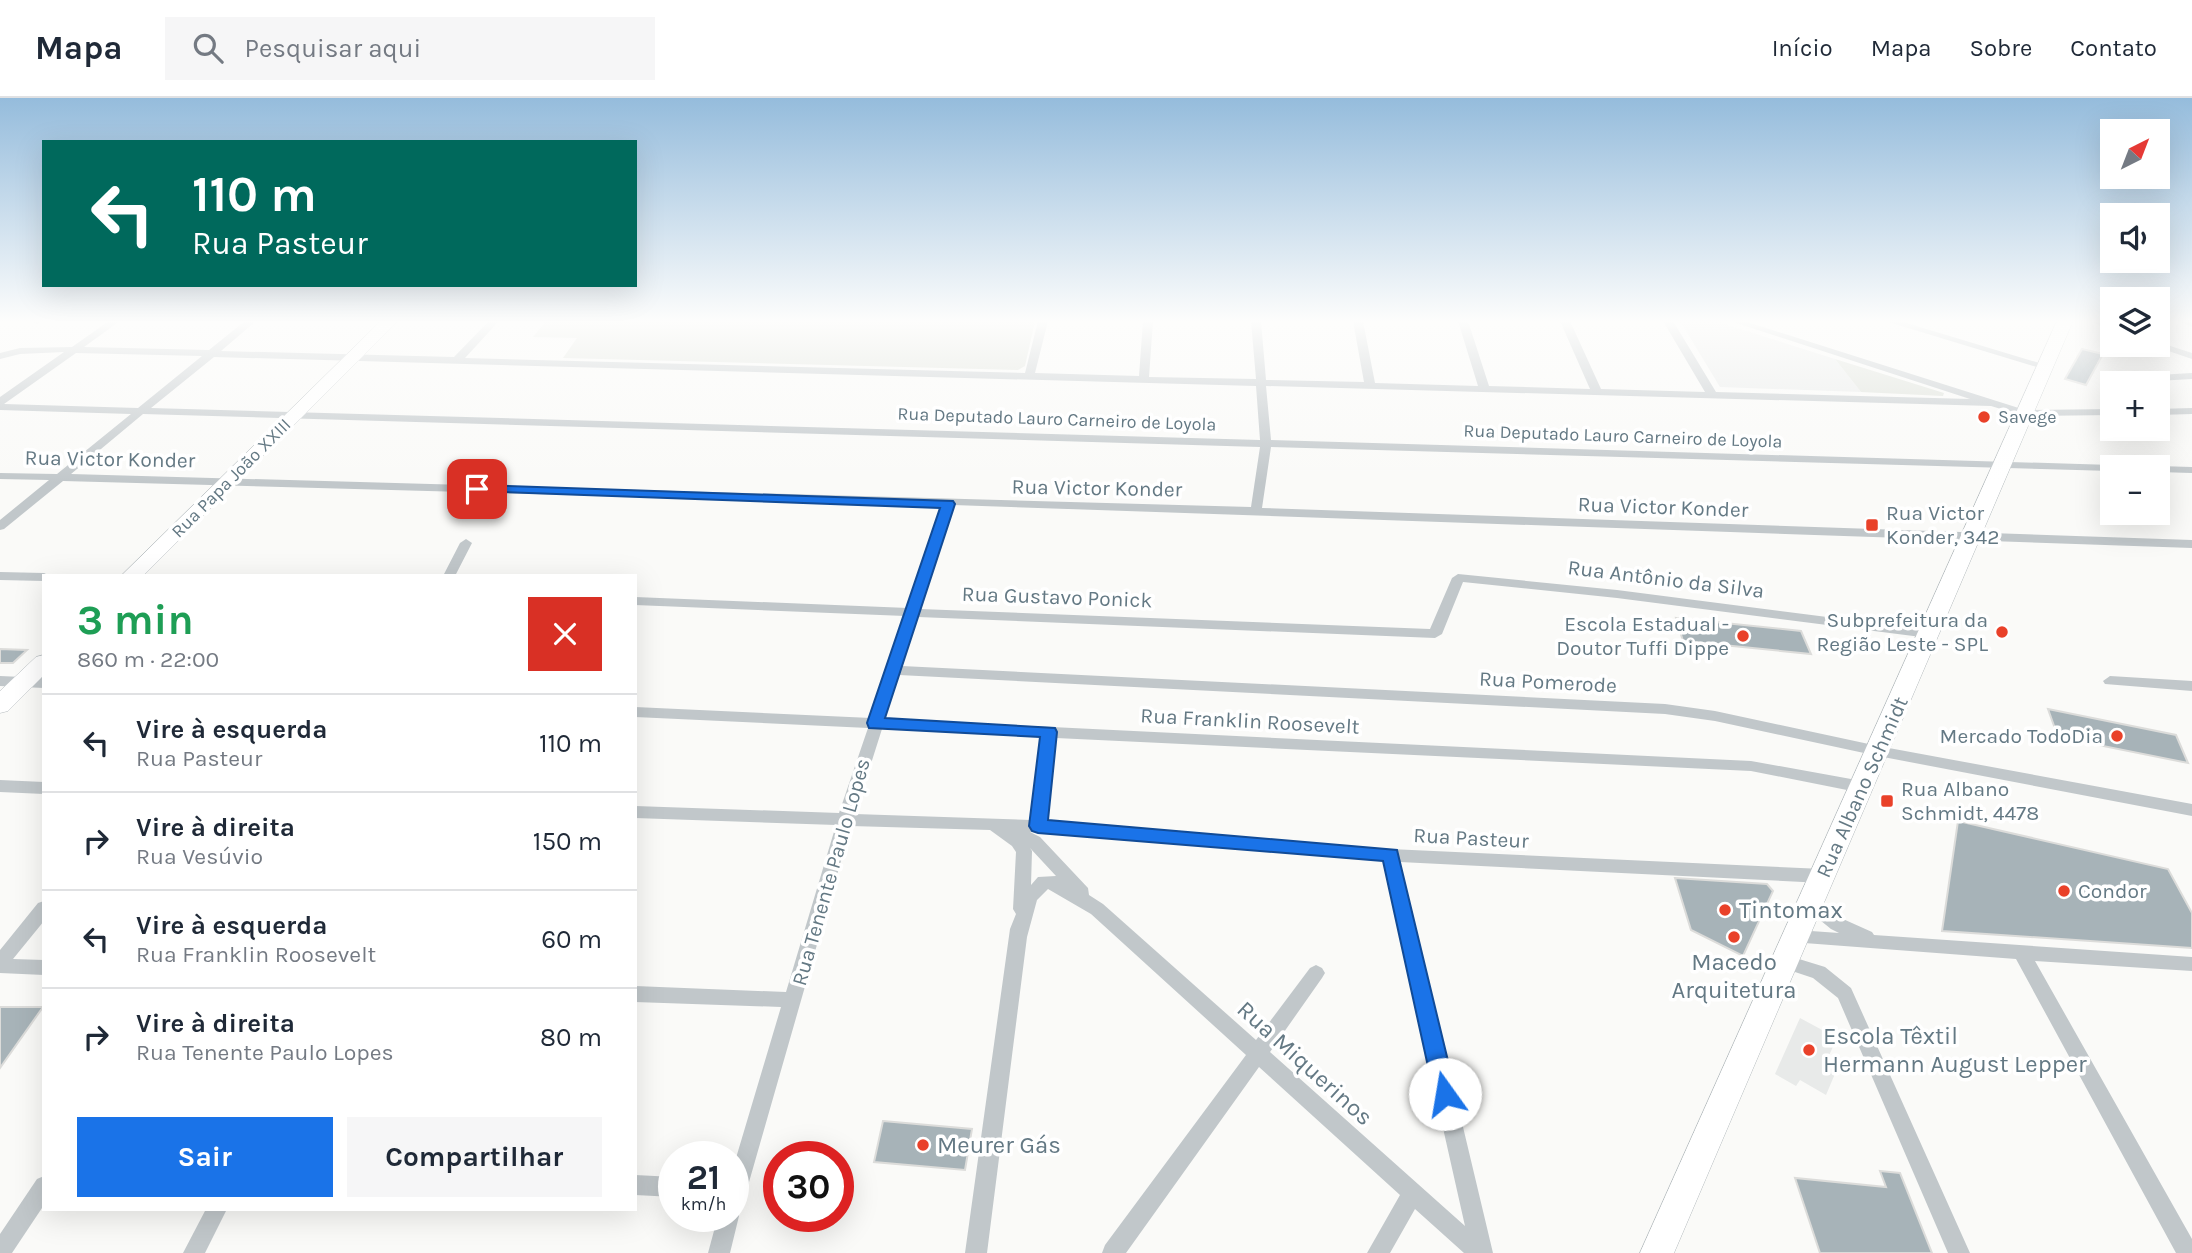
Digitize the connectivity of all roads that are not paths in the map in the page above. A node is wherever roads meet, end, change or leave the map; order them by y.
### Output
1 (40, 375) edge
2 (185, 375) edge
3 (336, 375) edge
4 (990, 375) edge
5 (1144, 375) edge
6 (1260, 375) edge
7 (1368, 375) edge
8 (1480, 375) edge
9 (1589, 375) edge
10 (1700, 375) edge
11 (1905, 375) edge
12 (2040, 375) edge
13 (1029, 376) joint
14 (2192, 376) edge
15 (2170, 377) edge
16 (1144, 379) junction
17 (1261, 382) junction
18 (1370, 385) junction
19 (1484, 388) junction
20 (1597, 392) junction
21 (1712, 395) junction
22 (1991, 402) junction
23 (0, 405) edge
24 (142, 410) junction
25 (2192, 411) edge
26 (2100, 412) edge
27 (2170, 412) edge
28 (2024, 413) junction
29 (296, 414) junction
30 (1266, 443) junction
31 (2003, 464) junction
32 (2100, 468) edge
33 (2170, 469) edge
34 (2192, 470) edge
35 (0, 477) edge
36 (60, 478) junction
37 (228, 481) junction
38 (948, 504) junction
39 (1256, 511) junction
40 (0, 526) edge
41 (1971, 537) junction
42 (466, 543) dead end
43 (2190, 546) edge
44 (133, 574) edge
45 (450, 574) edge
46 (0, 576) edge
47 (42, 578) edge
48 (637, 601) edge
49 (912, 612) junction
50 (1435, 634) joint
51 (1929, 634) junction
52 (42, 666) edge
53 (893, 670) junction
54 (0, 681) edge
55 (2110, 681) dead end
56 (34, 682) edge
57 (2192, 686) edge
58 (0, 705) edge
59 (637, 712) edge
60 (875, 723) junction
61 (1049, 732) junction
62 (1878, 751) junction
63 (0, 786) edge
64 (1862, 787) junction
65 (42, 788) edge
66 (2192, 810) edge
67 (637, 812) edge
68 (845, 820) junction
69 (996, 825) junction
70 (1038, 826) junction
71 (1085, 830) junction
72 (1042, 849) junction
73 (1390, 855) junction
74 (1823, 876) junction
75 (1811, 903) junction
76 (1097, 909) junction
77 (42, 911) edge
78 (1018, 937) junction
79 (1885, 943) junction
80 (1792, 950) junction
81 (2021, 952) junction
82 (2192, 964) edge
83 (0, 965) edge
84 (42, 968) edge
85 (1316, 973) dead end
86 (637, 994) edge
87 (793, 1000) junction
88 (1258, 1054) junction
89 (749, 1147) edge
90 (637, 1185) edge
91 (658, 1186) edge
92 (42, 1189) edge
93 (1413, 1193) junction
94 (216, 1211) edge
95 (725, 1232) edge
96 (0, 1253) edge
97 (194, 1253) edge
98 (719, 1253) edge
99 (976, 1253) edge
100 (1113, 1253) edge
101 (1378, 1253) edge
102 (1481, 1253) edge
103 (1657, 1253) edge
104 (1958, 1253) edge
105 (2188, 1253) edge

1 - 23 street
2 - 24 street
3 - 29 main road, Rua Papa João XXIII
4 - 13 street
5 - 16 street
6 - 17 street
7 - 18 street
8 - 19 street
9 - 20 street
10 - 21 street
11 - 22 street
12 - 28 main road, Rua Albano Schmidt
13 - 16 street
14 - 15 street
16 - 17 street
17 - 18 street
17 - 30 street
18 - 19 street
19 - 20 street
20 - 21 street
21 - 22 street
22 - 28 street
23 - 24 street, Rua Deputado Lauro Carneiro de Loyola
24 - 29 street, Rua Deputado Lauro Carneiro de Loyola
24 - 36 street
25 - 27 street
26 - 28 street
28 - 31 main road, Rua Albano Schmidt
29 - 30 street, Rua Deputado Lauro Carneiro de Loyola
29 - 37 main road, Rua Papa João XXIII
30 - 31 street, Rua Deputado Lauro Carneiro de Loyola
30 - 39 street
31 - 32 street, Rua Deputado Lauro Carneiro de Loyola
31 - 41 main road, Rua Albano Schmidt
33 - 34 street
35 - 36 street, Rua Victor Konder
36 - 37 street, Rua Victor Konder
36 - 40 street
37 - 38 street, Rua Victor Konder
37 - 44 main road, Rua Papa João XXIII
38 - 39 street, Rua Victor Konder
38 - 49 street, Rua Tenente Paulo Lopes
39 - 41 street, Rua Victor Konder
41 - 43 street, Rua Victor Konder
41 - 51 main road, Rua Albano Schmidt
42 - 45 street
46 - 47 street
48 - 49 street, Rua Gustavo Ponick
49 - 50 street, Rua Gustavo Ponick
49 - 53 street, Rua Tenente Paulo Lopes
50 - 51 street, Rua Antônio da Silva
51 - 62 main road, Rua Albano Schmidt
52 - 56 main road
53 - 60 street, Rua Tenente Paulo Lopes
53 - 62 street, Rua Pomerode
54 - 56 street
55 - 57 street
56 - 58 main road
59 - 60 street, Rua Franklin Roosevelt
60 - 61 street, Rua Franklin Roosevelt
60 - 68 street, Rua Tenente Paulo Lopes
61 - 64 street, Rua Franklin Roosevelt
61 - 70 street
62 - 64 main road, Rua Albano Schmidt
62 - 66 street, Rua Pomerode
63 - 65 street
64 - 74 main road, Rua Albano Schmidt
67 - 68 street, Rua Pasteur
68 - 69 street, Rua Pasteur
68 - 87 street, Rua Tenente Paulo Lopes
69 - 70 street, Rua Pasteur
69 - 72 street, Rua Miquerinos
69 - 78 street
70 - 71 street, Rua Pasteur
71 - 72 street
71 - 73 street, Rua Pasteur
72 - 76 street, Rua Miquerinos
73 - 74 street, Rua Pasteur
73 - 102 street
74 - 75 main road, Rua Albano Schmidt
75 - 79 street
75 - 80 main road, Rua Albano Schmidt
76 - 78 street, Rua Miquerinos
76 - 88 street, Rua Miquerinos
77 - 83 street
78 - 99 street
79 - 80 street
79 - 81 street
80 - 103 main road, Rua Albano Schmidt
80 - 104 street
81 - 82 street
81 - 105 street
83 - 84 street
85 - 88 street
86 - 87 street
87 - 89 street, Rua Tenente Paulo Lopes
88 - 93 street, Rua Miquerinos
88 - 100 street
90 - 91 street
92 - 96 street
93 - 101 street
93 - 102 street, Rua Miquerinos
94 - 97 street
95 - 98 street

